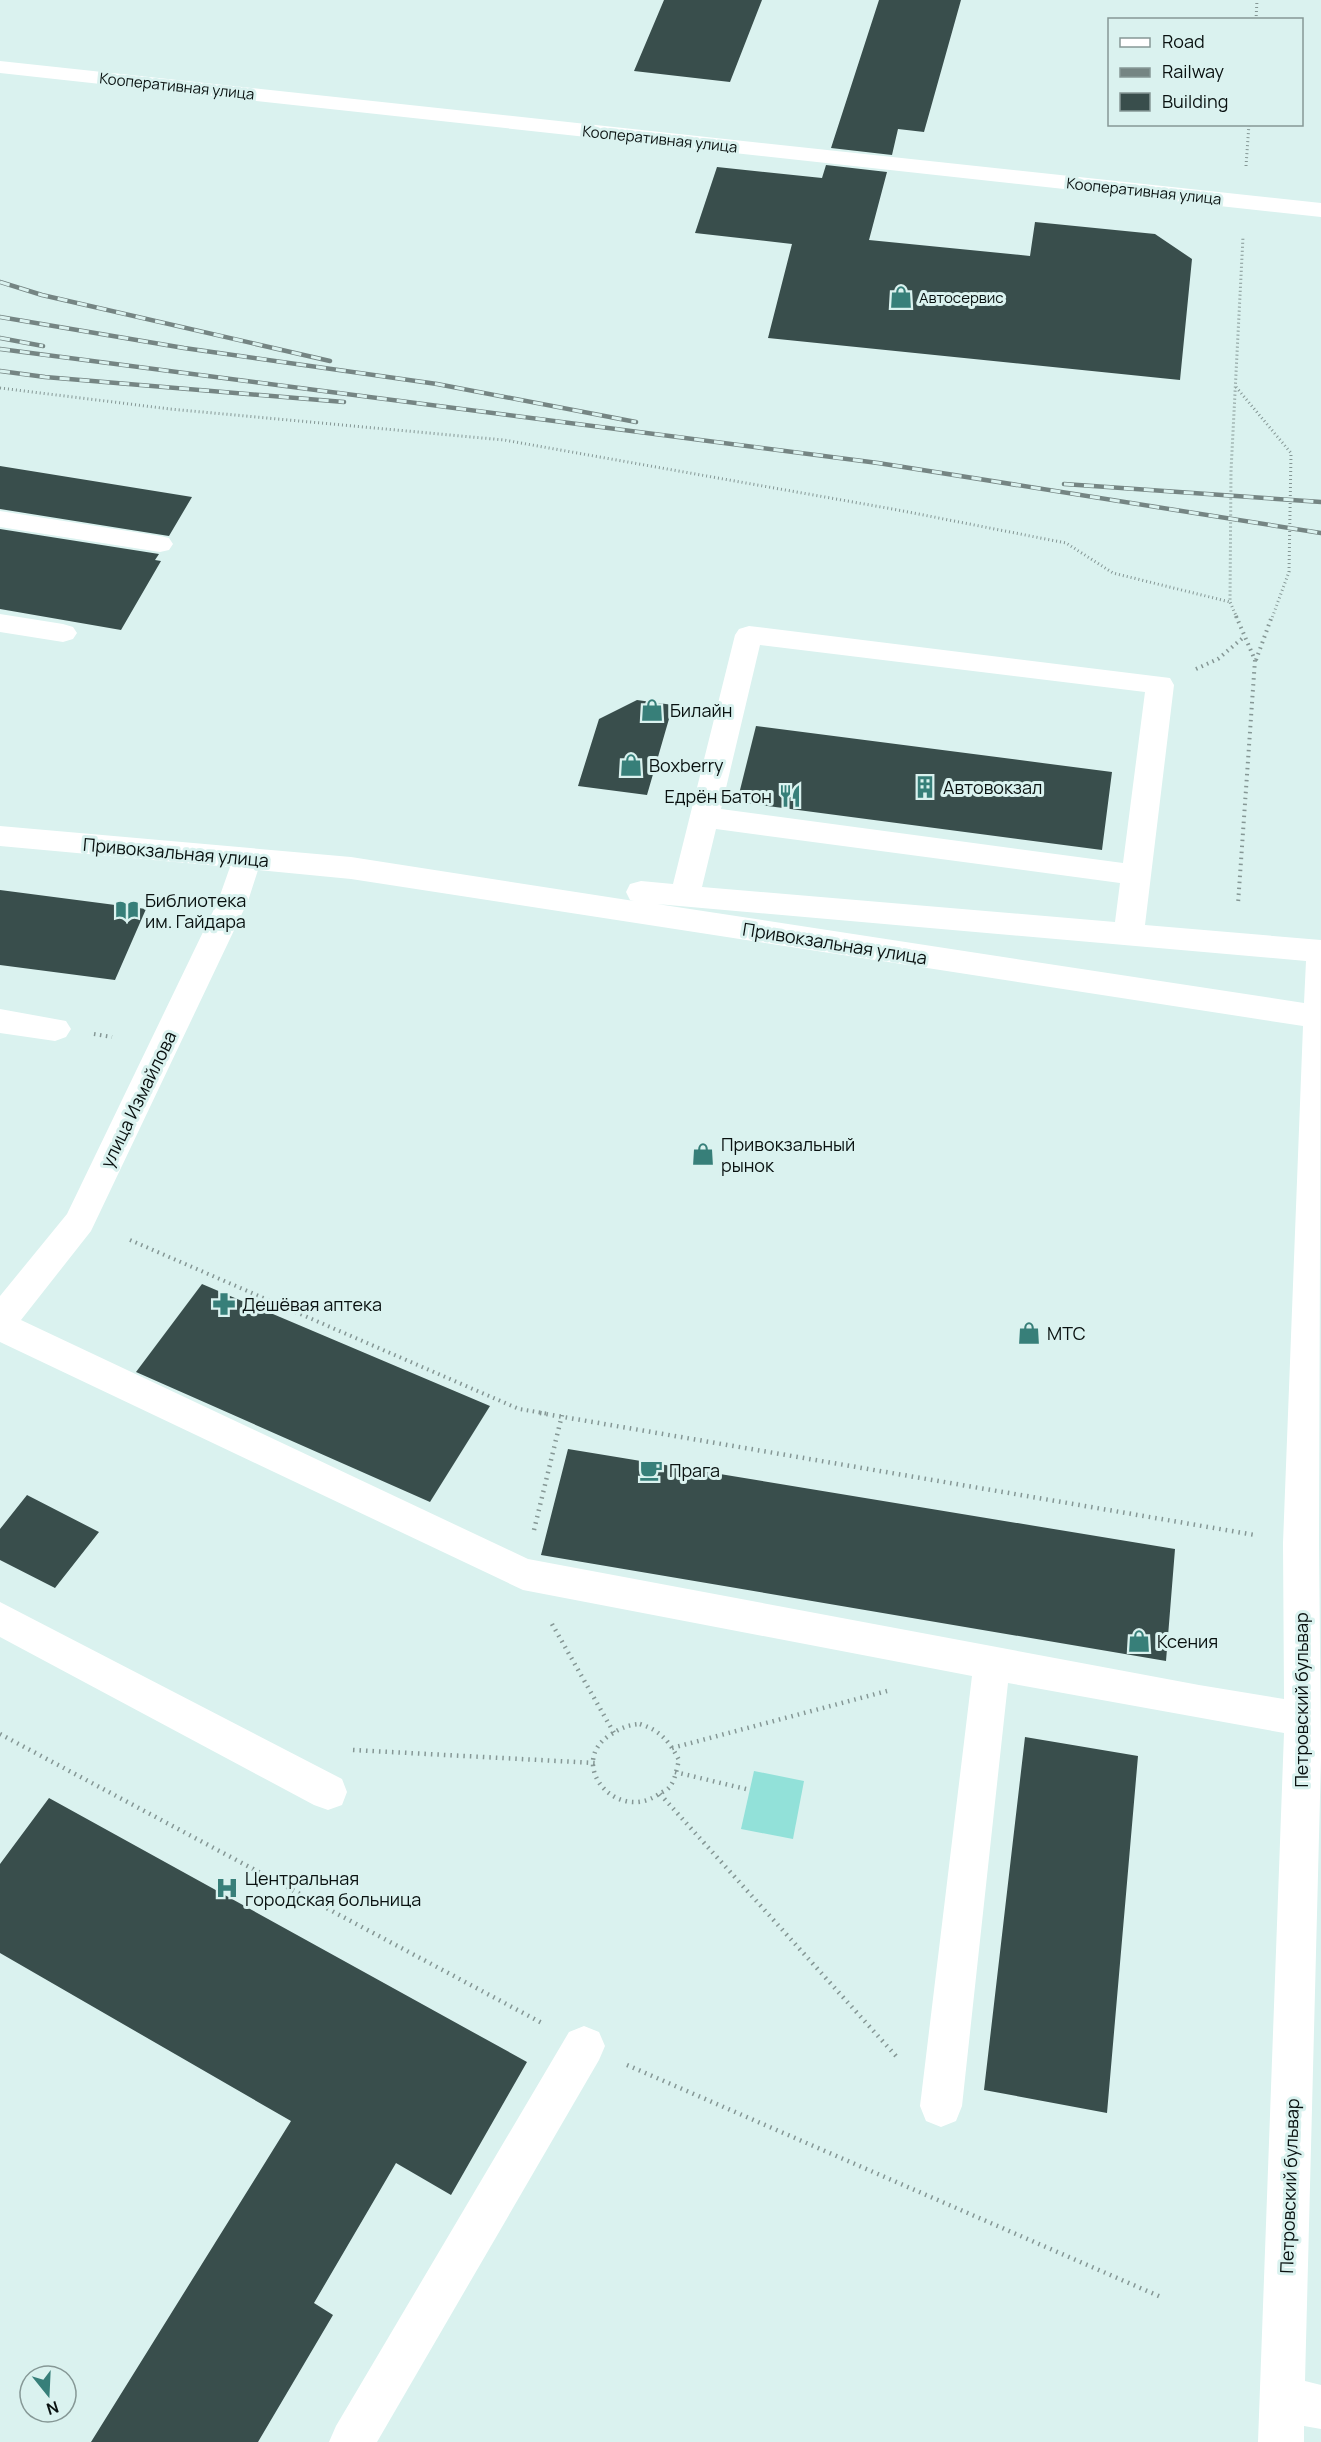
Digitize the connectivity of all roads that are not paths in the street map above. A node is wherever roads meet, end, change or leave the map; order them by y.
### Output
1 (0, 67) edge
2 (1321, 210) edge
3 (0, 519) edge
4 (159, 544) dead end
5 (0, 623) edge
6 (63, 633) dead end
7 (704, 817) junction
8 (0, 836) edge
9 (247, 860) junction
10 (351, 868) junction
11 (1137, 875) junction
12 (685, 896) junction
13 (1129, 934) junction
14 (1321, 951) edge
15 (1321, 958) edge
16 (1320, 1017) edge
17 (0, 1021) edge
18 (55, 1029) dead end
19 (0, 1321) edge
20 (0, 1326) edge
21 (0, 1618) edge
22 (992, 1663) junction
23 (1312, 1721) edge
24 (328, 1791) road end
25 (584, 2046) dead end
26 (941, 2106) road end
27 (1302, 2403) edge
28 (352, 2442) edge
29 (1281, 2442) edge

1 - 2 street, Кооперативная улица
3 - 4 street
5 - 6 street
7 - 11 street
7 - 11 street
7 - 12 street
8 - 9 street, Привокзальная улица
9 - 10 street, Привокзальная улица
9 - 19 street, улица Измайлова
10 - 12 street, Привокзальная улица
10 - 16 street, Привокзальная улица
11 - 13 street
12 - 13 street, Привокзальная улица
13 - 14 street, Привокзальная улица
15 - 16 street, Петровский бульвар
16 - 23 street, Петровский бульвар
17 - 18 street
20 - 22 street
21 - 24 street
22 - 23 street
22 - 26 street
23 - 27 street, Петровский бульвар
25 - 28 street
27 - 29 street, Петровский бульвар

